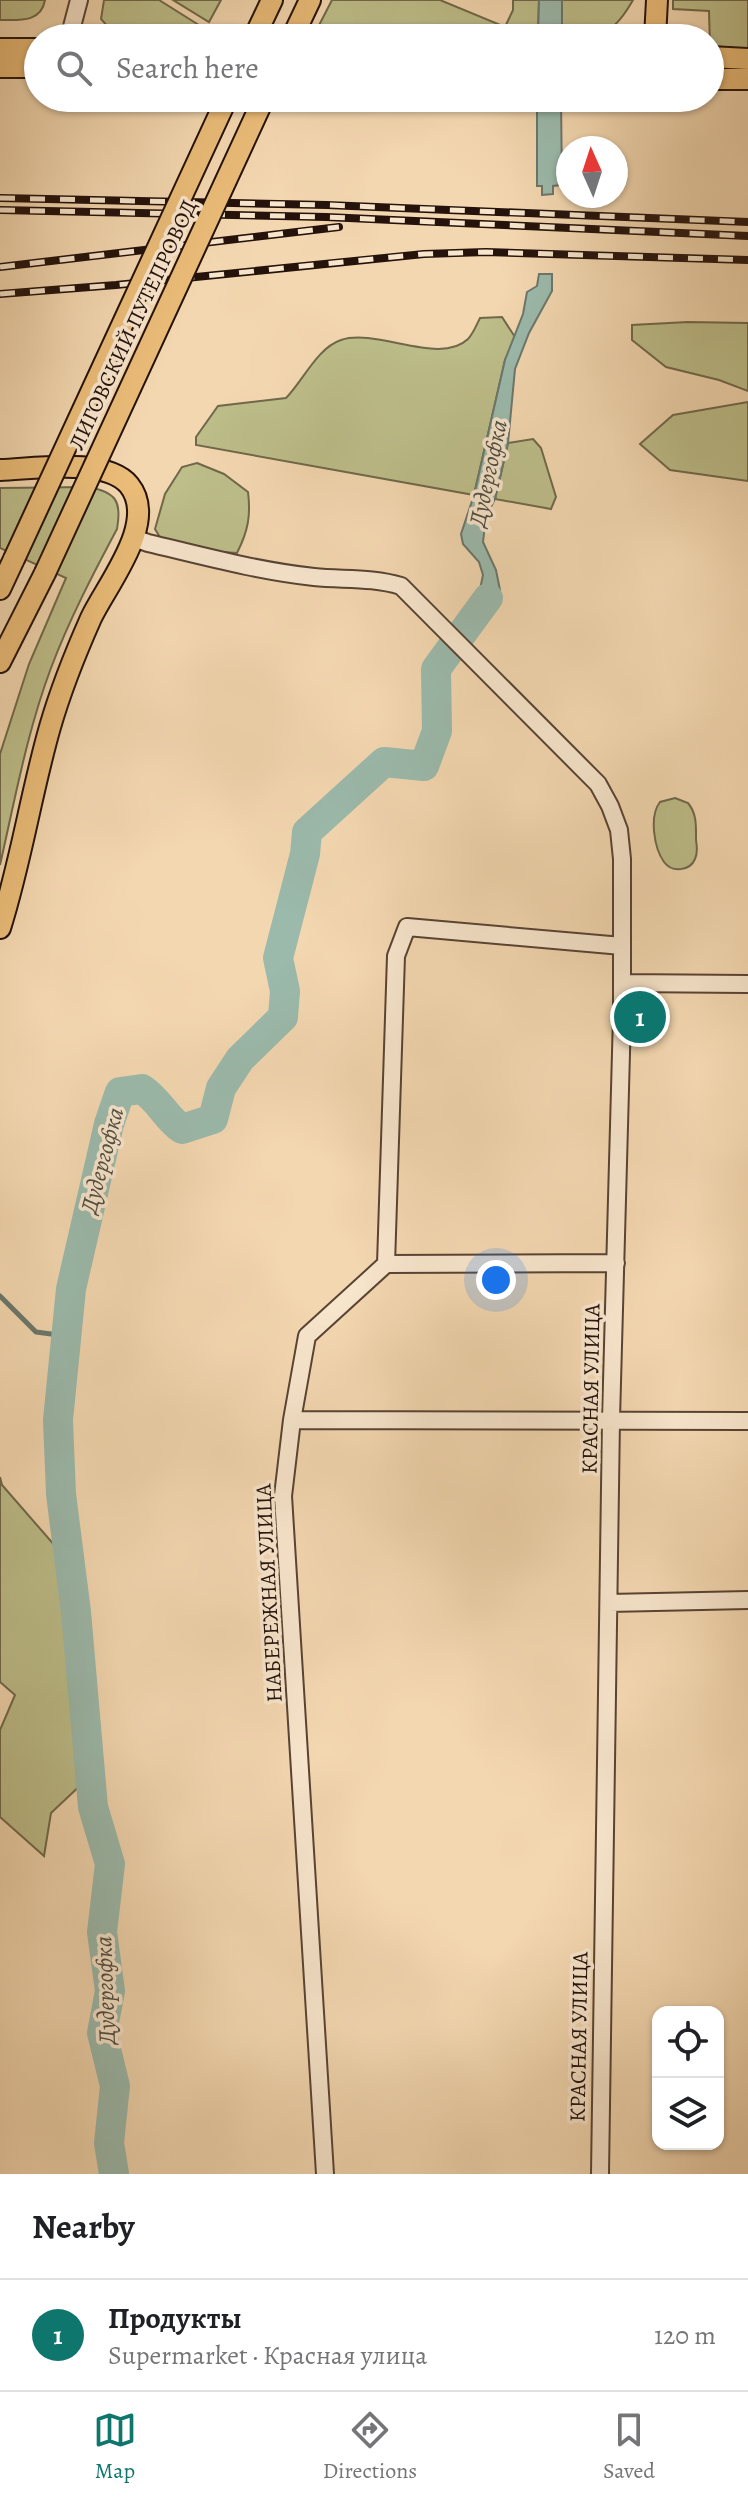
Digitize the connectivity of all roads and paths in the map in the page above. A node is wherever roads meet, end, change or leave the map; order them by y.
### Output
1 (79, 0) edge
2 (272, 0) edge
3 (310, 0) edge
4 (657, 0) edge
5 (73, 24) edge
6 (261, 24) edge
7 (299, 24) edge
8 (656, 24) edge
9 (0, 49) edge
10 (24, 49) edge
11 (724, 58) edge
12 (748, 59) edge
13 (0, 67) edge
14 (24, 67) edge
15 (724, 79) edge
16 (748, 79) edge
17 (221, 112) edge
18 (258, 112) edge
19 (0, 470) edge
20 (134, 538) junction
21 (0, 589) edge
22 (0, 662) edge
23 (2, 917) edge
24 (622, 946) junction
25 (622, 983) junction
26 (748, 984) edge
27 (616, 1263) junction
28 (386, 1264) junction
29 (611, 1419) junction
30 (292, 1420) junction
31 (748, 1421) edge
32 (748, 1600) edge
33 (609, 1603) junction
34 (325, 2174) edge
35 (600, 2174) edge

1 - 5 street
2 - 6 main road
3 - 7 main road
4 - 8 main road
9 - 10 main road
11 - 12 main road
13 - 14 main road
15 - 16 main road
17 - 21 main road, ЛИГОВСКИЙ ПУТЕПРОВОД, bridge
18 - 22 main road, ЛИГОВСКИЙ ПУТЕПРОВОД, bridge
19 - 20 main road
20 - 23 main road
20 - 24 street, КРАСНАЯ УЛИЦА
24 - 25 street, КРАСНАЯ УЛИЦА
24 - 28 street
25 - 26 street
25 - 27 street, КРАСНАЯ УЛИЦА
27 - 28 street
27 - 29 street, КРАСНАЯ УЛИЦА
28 - 30 street, НАБЕРЕЖНАЯ УЛИЦА
29 - 30 street
29 - 31 street
29 - 33 street, КРАСНАЯ УЛИЦА
30 - 34 street, НАБЕРЕЖНАЯ УЛИЦА
32 - 33 street
33 - 35 street, КРАСНАЯ УЛИЦА

